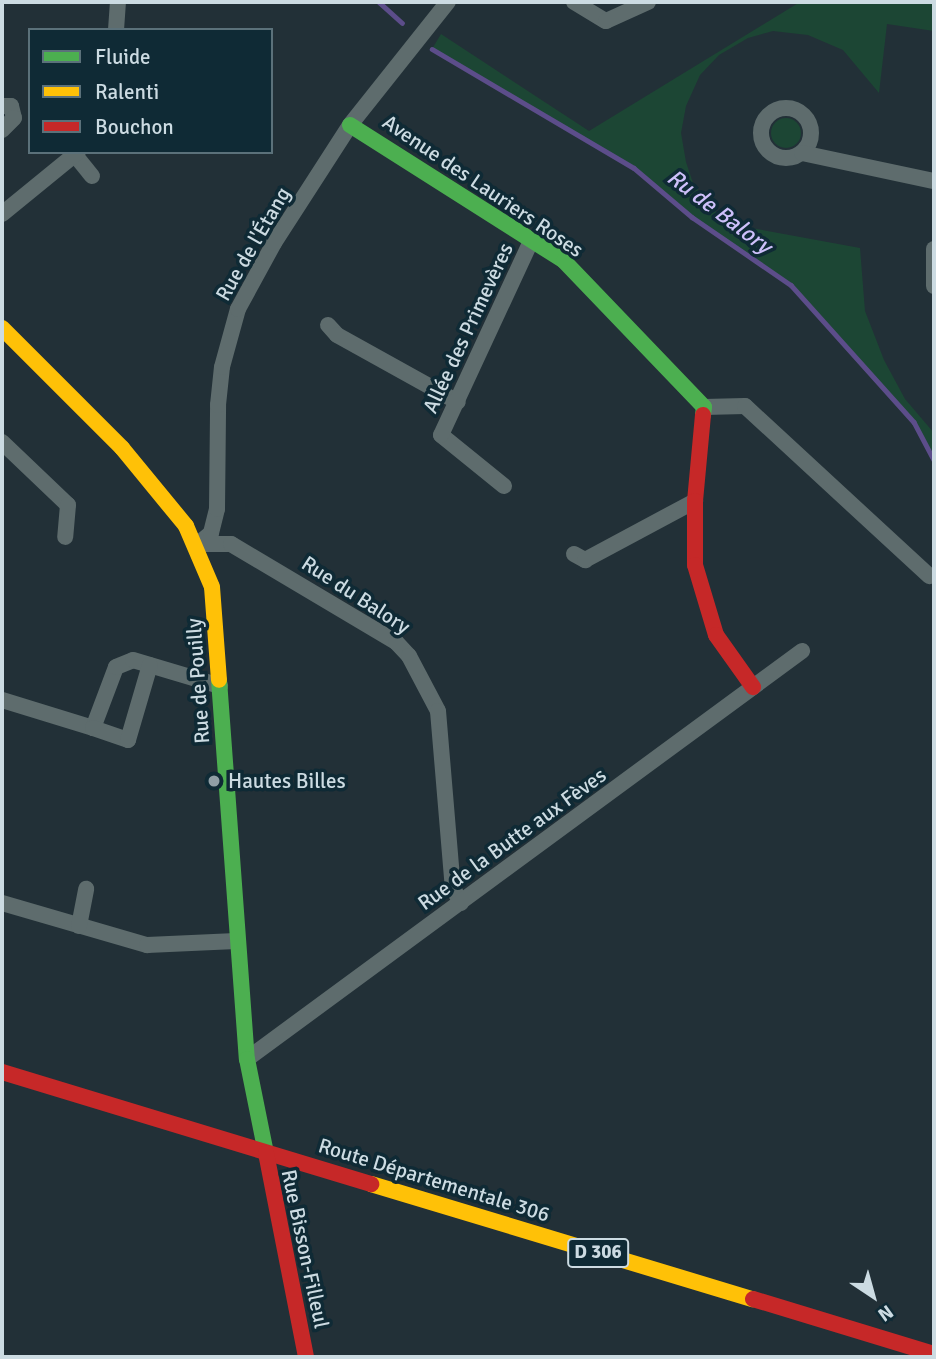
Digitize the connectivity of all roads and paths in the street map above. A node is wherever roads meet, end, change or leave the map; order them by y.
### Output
1 (118, 2) edge
2 (448, 2) edge
3 (574, 2) edge
4 (648, 2) edge
5 (116, 28) edge
6 (2, 106) edge
7 (350, 125) junction
8 (2, 130) edge
9 (802, 153) dead end
10 (77, 154) edge
11 (92, 176) dead end
12 (934, 181) edge
13 (2, 214) edge
14 (531, 241) junction
15 (934, 248) edge
16 (934, 286) edge
17 (328, 325) dead end
18 (2, 328) edge
19 (458, 402) junction
20 (704, 407) junction
21 (2, 444) edge
22 (504, 486) dead end
23 (695, 501) junction
24 (65, 537) dead end
25 (198, 544) junction
26 (574, 554) dead end
27 (929, 576) dead end
28 (802, 651) dead end
29 (150, 665) junction
30 (220, 686) junction
31 (753, 687) junction
32 (2, 700) edge
33 (93, 728) junction
34 (86, 889) dead end
35 (2, 903) edge
36 (461, 903) junction
37 (79, 926) junction
38 (236, 941) junction
39 (247, 1059) junction
40 (2, 1072) edge
41 (263, 1149) junction
42 (934, 1354) edge
43 (306, 1357) edge

1 - 5 street
2 - 7 street, Rue de l'Étang
3 - 4 street
6 - 8 street
7 - 14 street, Avenue des Lauriers Roses
7 - 25 street, Rue de l'Étang
9 - 12 street
10 - 11 street
10 - 13 street
14 - 19 street, Allée des Primevères
14 - 20 street, Avenue des Lauriers Roses
15 - 16 street
17 - 19 street
18 - 25 street, Rue de Pouilly
19 - 22 street, Allée des Primevères
20 - 23 street
20 - 27 street
21 - 24 street
23 - 26 street
23 - 31 street
25 - 30 street, Rue de Pouilly
25 - 36 street, Rue du Balory
28 - 31 street, Rue de la Butte aux Fèves
29 - 30 street
29 - 33 street
29 - 33 street
30 - 38 street, Rue de Pouilly
31 - 36 street, Rue de la Butte aux Fèves
32 - 33 street
34 - 37 street
35 - 37 street
36 - 39 street, Rue de la Butte aux Fèves
37 - 38 street
38 - 39 street, Rue de Pouilly
39 - 41 street, Rue de Pouilly
40 - 41 street, Route Départementale 306 / D 306
41 - 42 street, Route Départementale 306 / D 306
41 - 43 street, Rue Bisson-Filleul

